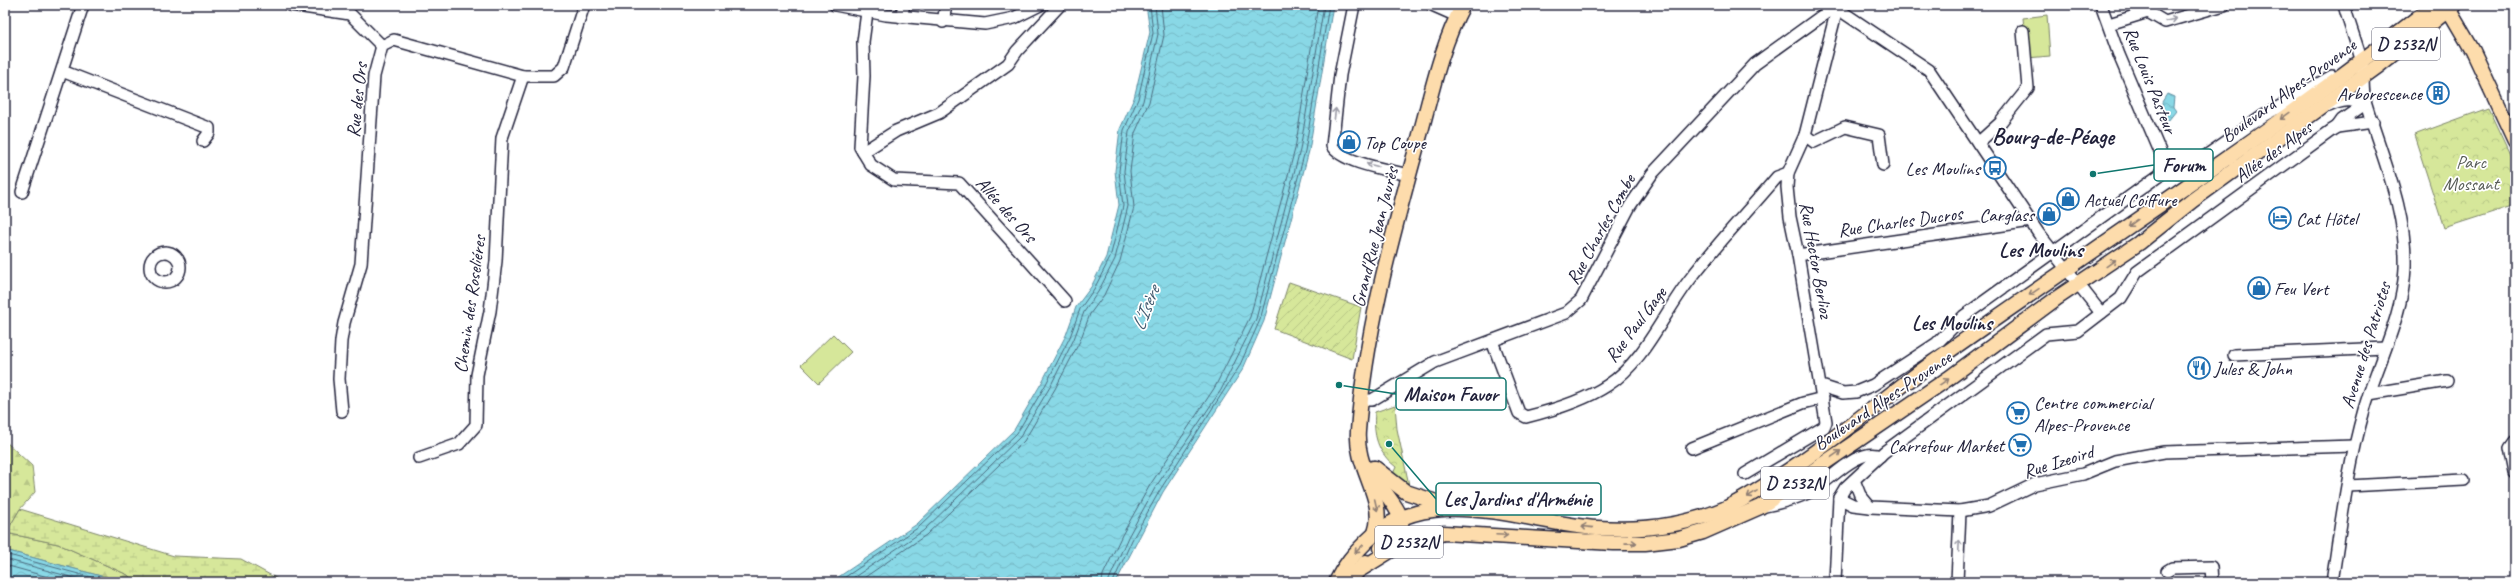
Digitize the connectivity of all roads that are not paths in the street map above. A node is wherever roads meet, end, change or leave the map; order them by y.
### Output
1 (83, 5) edge
2 (290, 5) edge
3 (584, 5) edge
4 (835, 5) edge
5 (904, 5) edge
6 (946, 5) edge
7 (1040, 5) edge
8 (1060, 5) edge
9 (1354, 5) edge
10 (1432, 5) edge
11 (2101, 5) edge
12 (2224, 5) edge
13 (2344, 5) edge
14 (2434, 5) edge
15 (2450, 6) edge
16 (1836, 9) edge
17 (1460, 11) edge
18 (867, 12) junction
19 (901, 17) junction
20 (943, 22) junction
21 (2109, 24) junction
22 (2023, 31) dead end
23 (382, 46) junction
24 (2356, 64) junction
25 (62, 71) junction
26 (523, 76) junction
27 (2362, 78) junction
28 (2365, 104) junction
29 (2310, 116) junction
30 (2373, 122) junction
31 (2337, 127) junction
32 (1805, 135) junction
33 (203, 141) dead end
34 (2515, 141) edge
35 (1978, 143) junction
36 (863, 152) junction
37 (1883, 165) dead end
38 (2164, 169) junction
39 (1788, 172) junction
40 (1409, 175) junction
41 (22, 192) dead end
42 (2031, 221) junction
43 (2053, 252) junction
44 (1798, 255) junction
45 (2067, 270) junction
46 (2078, 285) junction
47 (1066, 302) dead end
48 (2101, 313) junction
49 (1492, 341) junction
50 (2385, 348) junction
51 (2234, 355) dead end
52 (2447, 381) dead end
53 (1821, 386) junction
54 (2368, 394) junction
55 (1823, 398) junction
56 (1360, 407) junction
57 (342, 411) dead end
58 (2515, 441) edge
59 (2354, 446) junction
60 (1692, 448) dead end
61 (1882, 454) junction
62 (419, 458) dead end
63 (1372, 465) junction
64 (2515, 473) edge
65 (1746, 474) dead end
66 (1854, 480) junction
67 (2464, 480) dead end
68 (2348, 486) junction
69 (1839, 498) junction
70 (1760, 506) junction
71 (1870, 507) junction
72 (1458, 509) junction
73 (1960, 510) junction
74 (1401, 518) junction
75 (1375, 533) junction
76 (1361, 569) junction
77 (2167, 570) dead end
78 (1336, 582) edge
79 (1348, 582) edge
80 (1835, 582) edge
81 (1957, 582) edge
82 (2212, 582) edge
83 (2332, 582) edge

1 - 25 street
2 - 23 street
3 - 26 street, Rue des Ors
4 - 18 street
5 - 19 street
6 - 20 street
7 - 20 street
8 - 36 street
40 -> 9 street
10 - 17 street
11 - 21 street, Rue Louis Pasteur
21 -> 12 street
13 - 24 street, Avenue des Patriotes
14 - 24 main road, Boulevard Alpes-Provence / D 2532N
15 - 27 main road, Boulevard Alpes-Provence / D 2532N
15 - 34 main road
16 - 32 street, Rue Hector Berlioz
16 - 35 street
16 - 49 street, Rue Charles Combe
17 - 40 main road, Grand'Rue Jean Jaurès
18 - 19 street
18 - 36 street
19 - 20 street
21 - 38 street, Rue Louis Pasteur
22 - 35 street
23 - 26 street, Rue des Ors
23 - 57 street, Rue des Ors
24 - 27 street, Avenue des Patriotes
24 - 38 street
24 -> 45 main road, Boulevard Alpes-Provence / D 2532N
25 - 33 street
25 - 41 street
26 - 62 street, Chemin des Roseliéres
27 - 28 street, Avenue des Patriotes
27 - 29 main road, Boulevard Alpes-Provence / D 2532N
28 - 29 street
28 - 30 street, Avenue des Patriotes
28 - 31 street, Allée des Alpes
46 -> 29 main road, Boulevard Alpes-Provence / D 2532N
30 - 31 street, Allée des Alpes
30 - 50 street, Avenue des Patriotes
31 - 48 street, Allée des Alpes
32 - 37 street
32 - 39 street, Rue Hector Berlioz
35 - 42 street
36 - 47 street, Allée des Ors
38 - 43 street
39 - 44 street, Rue Hector Berlioz
39 - 49 street, Rue Paul Gage
40 - 56 main road, Grand'Rue Jean Jaurès
42 - 43 street
42 - 44 street, Rue Charles Ducros
43 - 45 street
43 - 53 street
44 - 53 street, Rue Hector Berlioz
45 - 46 street
45 -> 72 main road, Boulevard Alpes-Provence / D 2532N
46 - 48 street
70 -> 46 main road, Boulevard Alpes-Provence / D 2532N
48 - 61 street, Allée des Alpes
49 - 56 street, Rue Charles Combe
50 - 51 street
50 - 54 street, Avenue des Patriotes
52 - 54 street
53 - 55 street, Rue Hector Berlioz
54 - 59 street, Avenue des Patriotes
55 - 60 street
55 - 65 street, Rue Hector Berlioz
56 - 63 main road
56 -> 75 main road
58 - 64 street
59 - 68 street, Avenue des Patriotes
59 - 73 street, Rue Izeoird
61 - 66 street, Allée des Alpes
61 - 70 street
63 - 72 main road
63 - 74 main road
66 - 69 street, Allée des Alpes
66 - 71 street
67 - 68 street
68 - 83 street, Avenue des Patriotes
69 - 71 street, Rue Izeoird
69 - 80 street
76 -> 70 main road, Boulevard Alpes-Provence / D 2532N
71 - 73 street, Rue Izeoird
72 - 74 main road, Boulevard Alpes-Provence / D 2532N
81 -> 73 street
74 - 75 main road, D 2532N
74 - 76 main road, D 2532N
75 -> 78 main road, D 2532N
76 - 79 main road, D 2532N
77 - 82 street

